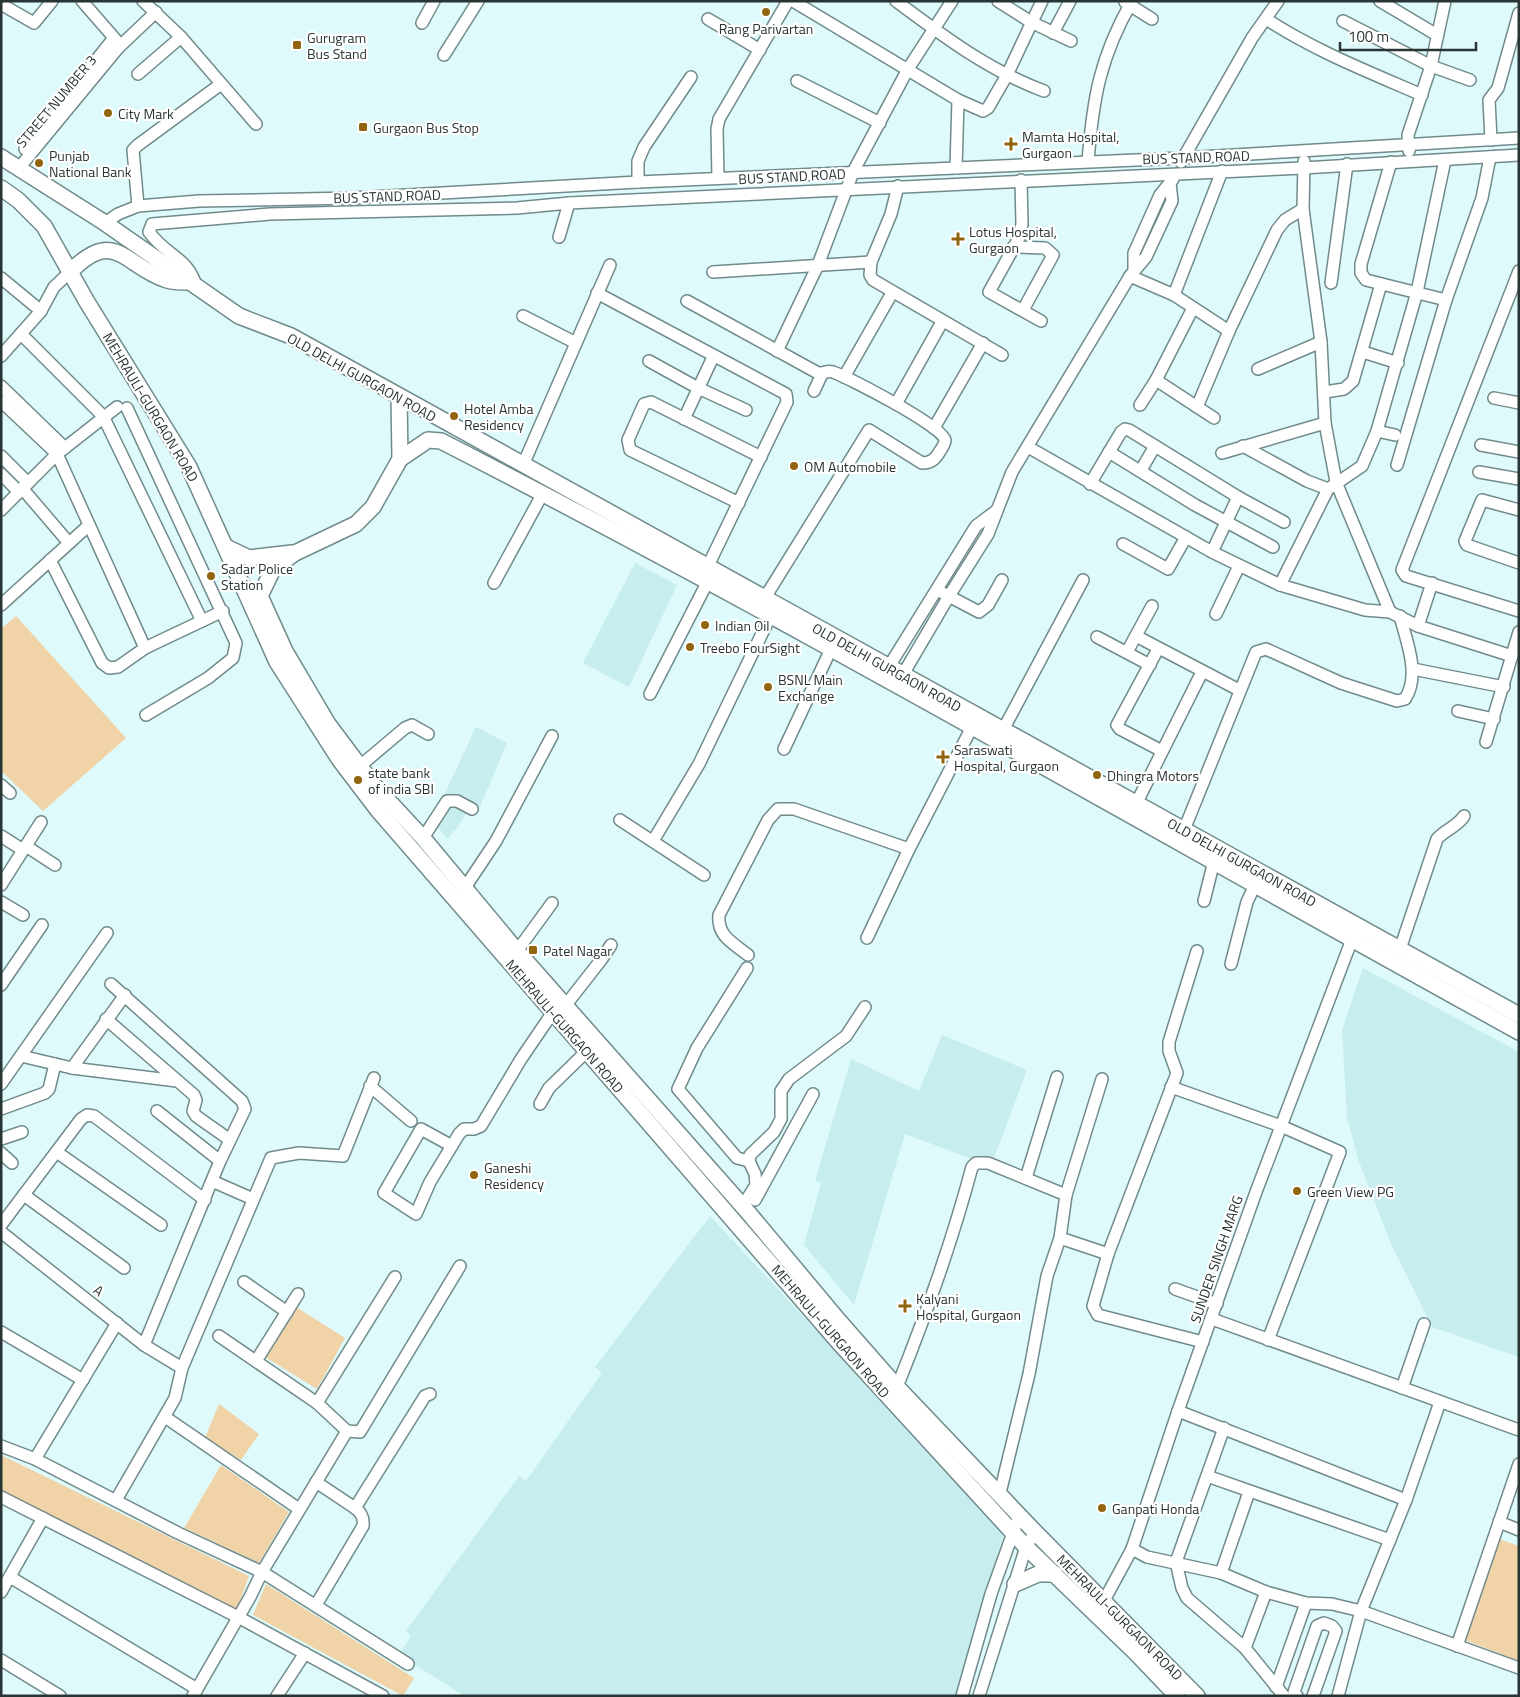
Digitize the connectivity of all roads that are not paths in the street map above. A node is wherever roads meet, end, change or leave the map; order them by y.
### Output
1 (52, 1) edge
2 (82, 1) edge
3 (143, 1) edge
4 (434, 1) edge
5 (478, 1) edge
6 (788, 1) edge
7 (793, 1) edge
8 (896, 1) edge
9 (952, 1) edge
10 (998, 1) edge
11 (1042, 1) edge
12 (1070, 1) edge
13 (1278, 1) edge
14 (1380, 1) edge
15 (1445, 1) edge
16 (1128, 3) edge
17 (1398, 6) edge
18 (6, 7) dead end
19 (156, 12) junction
20 (1519, 13) edge
21 (708, 18) dead end
22 (1152, 20) dead end
23 (1266, 20) junction
24 (1343, 21) dead end
25 (1031, 22) junction
26 (422, 23) dead end
27 (933, 29) junction
28 (1053, 33) junction
29 (1437, 36) junction
30 (181, 37) junction
31 (1072, 41) dead end
32 (116, 47) junction
33 (760, 50) junction
34 (444, 56) dead end
35 (1431, 66) junction
36 (908, 69) junction
37 (138, 74) dead end
38 (1007, 75) junction
39 (691, 78) dead end
40 (1470, 80) dead end
41 (797, 81) dead end
42 (221, 84) junction
43 (1044, 91) dead end
44 (1422, 95) junction
45 (958, 100) junction
46 (880, 123) junction
47 (256, 124) dead end
48 (1519, 138) edge
49 (1491, 140) junction
50 (1409, 144) junction
51 (1304, 152) junction
52 (1519, 155) edge
53 (1490, 157) junction
54 (1182, 158) junction
55 (1408, 160) junction
56 (1445, 160) junction
57 (1088, 161) junction
58 (1391, 162) junction
59 (11, 163) edge
60 (1347, 164) junction
61 (956, 168) junction
62 (1303, 168) junction
63 (1222, 171) junction
64 (853, 172) junction
65 (718, 178) junction
66 (1173, 178) junction
67 (1020, 180) junction
68 (638, 182) junction
69 (898, 186) junction
70 (1, 188) edge
71 (848, 188) junction
72 (518, 189) junction
73 (569, 203) junction
74 (138, 206) junction
75 (517, 208) junction
76 (1303, 209) junction
77 (104, 223) junction
78 (559, 236) dead end
79 (1013, 247) junction
80 (870, 262) junction
81 (610, 265) dead end
82 (818, 265) junction
83 (1519, 271) edge
84 (70, 272) junction
85 (713, 272) dead end
86 (1132, 272) junction
87 (1, 278) edge
88 (1331, 283) dead end
89 (1382, 284) junction
90 (192, 286) junction
91 (1417, 292) junction
92 (892, 293) junction
93 (597, 294) junction
94 (1174, 295) junction
95 (1446, 300) junction
96 (687, 301) dead end
97 (1193, 308) junction
98 (1023, 310) junction
99 (41, 311) junction
100 (523, 316) dead end
101 (1041, 321) dead end
102 (942, 322) junction
103 (1229, 331) junction
104 (21, 334) junction
105 (1321, 342) junction
106 (576, 343) junction
107 (983, 343) junction
108 (777, 351) junction
109 (1363, 352) junction
110 (1002, 355) dead end
111 (1, 356) edge
112 (713, 357) junction
113 (649, 361) dead end
114 (1398, 363) junction
115 (1258, 369) dead end
116 (822, 374) junction
117 (844, 377) junction
118 (1156, 380) junction
119 (1, 386) edge
120 (698, 388) junction
121 (814, 391) dead end
122 (1325, 392) junction
123 (399, 397) junction
124 (1494, 398) dead end
125 (1, 401) edge
126 (1519, 403) edge
127 (896, 404) junction
128 (1140, 405) dead end
129 (1197, 407) junction
130 (746, 410) dead end
131 (103, 416) junction
132 (1214, 418) dead end
133 (684, 419) junction
134 (1325, 424) junction
135 (934, 428) junction
136 (1378, 431) junction
137 (1395, 436) dead end
138 (1482, 445) dead end
139 (1028, 446) junction
140 (1155, 446) junction
141 (1243, 446) junction
142 (61, 451) junction
143 (1109, 452) junction
144 (1519, 452) edge
145 (1222, 453) dead end
146 (1, 456) edge
147 (761, 456) junction
148 (400, 459) junction
149 (523, 465) junction
150 (1397, 465) dead end
151 (1141, 470) junction
152 (1479, 472) dead end
153 (1, 474) edge
154 (1519, 479) edge
155 (1090, 484) junction
156 (1332, 486) junction
157 (23, 487) junction
158 (553, 493) junction
159 (1238, 497) junction
160 (738, 503) junction
161 (1, 510) edge
162 (1519, 510) edge
163 (996, 511) junction
164 (1225, 522) junction
165 (1284, 522) dead end
166 (88, 526) junction
167 (1186, 537) junction
168 (69, 543) junction
169 (1124, 544) dead end
170 (226, 547) junction
171 (1273, 547) dead end
172 (1212, 552) junction
173 (295, 553) junction
174 (50, 560) junction
175 (1519, 563) edge
176 (1239, 566) junction
177 (707, 575) junction
178 (1002, 580) dead end
179 (1083, 580) dead end
180 (494, 583) dead end
181 (1432, 583) junction
182 (1280, 585) junction
183 (935, 590) junction
184 (948, 596) junction
185 (1, 605) edge
186 (1152, 606) dead end
187 (764, 609) junction
188 (222, 611) junction
189 (1519, 611) edge
190 (1216, 614) dead end
191 (1395, 614) junction
192 (202, 622) junction
193 (1418, 626) junction
194 (1519, 632) edge
195 (1136, 636) junction
196 (1097, 637) dead end
197 (145, 648) junction
198 (1158, 648) junction
199 (832, 650) junction
200 (1127, 652) junction
201 (1512, 656) junction
202 (1150, 665) junction
203 (888, 668) junction
204 (1413, 669) junction
205 (1202, 672) junction
206 (902, 676) junction
207 (1504, 686) junction
208 (1239, 690) junction
209 (650, 694) dead end
210 (1458, 711) dead end
211 (146, 715) dead end
212 (1494, 719) junction
213 (972, 727) junction
214 (1003, 730) junction
215 (428, 734) dead end
216 (552, 736) dead end
217 (1486, 742) dead end
218 (784, 749) dead end
219 (1162, 751) junction
220 (360, 766) junction
221 (1, 785) edge
222 (10, 793) dead end
223 (472, 809) dead end
224 (1133, 810) junction
225 (1464, 816) dead end
226 (620, 820) dead end
227 (41, 822) dead end
228 (1184, 830) junction
229 (1, 836) edge
230 (423, 838) junction
231 (653, 841) junction
232 (25, 848) junction
233 (909, 849) junction
234 (1214, 861) junction
235 (55, 865) dead end
236 (704, 875) dead end
237 (1255, 885) junction
238 (1, 886) edge
239 (464, 889) junction
240 (1204, 901) dead end
241 (1, 902) edge
242 (552, 903) dead end
243 (23, 914) dead end
244 (42, 926) dead end
245 (107, 933) dead end
246 (1354, 933) junction
247 (867, 938) dead end
248 (611, 944) dead end
249 (1400, 949) junction
250 (517, 951) junction
251 (1196, 951) dead end
252 (748, 955) dead end
253 (1231, 964) dead end
254 (747, 968) dead end
255 (526, 971) junction
256 (111, 984) dead end
257 (1, 985) edge
258 (125, 995) junction
259 (865, 1007) dead end
260 (559, 1009) junction
261 (1519, 1015) edge
262 (106, 1019) junction
263 (1519, 1032) edge
264 (587, 1050) junction
265 (21, 1056) junction
266 (56, 1064) junction
267 (72, 1068) junction
268 (1057, 1077) dead end
269 (1102, 1079) dead end
270 (177, 1080) junction
271 (1, 1084) edge
272 (1171, 1087) junction
273 (813, 1094) dead end
274 (540, 1104) dead end
275 (1, 1109) edge
276 (157, 1112) dead end
277 (411, 1121) dead end
278 (1280, 1126) junction
279 (22, 1132) dead end
280 (1, 1139) edge
281 (230, 1140) junction
282 (452, 1146) junction
283 (1, 1153) edge
284 (58, 1153) junction
285 (220, 1161) junction
286 (749, 1161) junction
287 (12, 1163) dead end
288 (1026, 1178) junction
289 (212, 1181) junction
290 (24, 1195) junction
291 (1066, 1195) junction
292 (252, 1199) junction
293 (205, 1200) junction
294 (745, 1215) junction
295 (1, 1225) edge
296 (161, 1225) dead end
297 (1, 1232) edge
298 (1060, 1238) junction
299 (1108, 1254) junction
300 (460, 1266) dead end
301 (124, 1268) dead end
302 (395, 1277) dead end
303 (244, 1282) dead end
304 (1175, 1289) dead end
305 (298, 1294) dead end
306 (1217, 1304) junction
307 (287, 1312) junction
308 (1212, 1319) junction
309 (117, 1323) junction
310 (1424, 1324) dead end
311 (1, 1332) edge
312 (219, 1336) dead end
313 (1268, 1340) junction
314 (1203, 1342) junction
315 (144, 1345) junction
316 (256, 1361) junction
317 (182, 1368) junction
318 (83, 1380) junction
319 (897, 1387) junction
320 (1402, 1388) junction
321 (430, 1394) dead end
322 (1440, 1402) junction
323 (317, 1404) junction
324 (1178, 1411) junction
325 (165, 1418) junction
326 (1224, 1428) junction
327 (347, 1430) junction
328 (1519, 1430) edge
329 (1, 1446) edge
330 (35, 1459) junction
331 (1519, 1464) edge
332 (1207, 1476) junction
333 (316, 1482) junction
334 (1249, 1492) junction
335 (1000, 1493) junction
336 (1, 1497) edge
337 (116, 1500) junction
338 (1406, 1500) junction
339 (299, 1508) junction
340 (356, 1508) junction
341 (1019, 1516) junction
342 (43, 1518) junction
343 (1499, 1522) junction
344 (1519, 1530) edge
345 (1012, 1531) junction
346 (1034, 1532) junction
347 (1390, 1540) junction
348 (1026, 1547) junction
349 (1132, 1549) junction
350 (1176, 1562) junction
351 (262, 1572) junction
352 (1221, 1573) junction
353 (1055, 1574) junction
354 (10, 1576) junction
355 (1015, 1584) junction
356 (1, 1592) edge
357 (1266, 1592) junction
358 (1306, 1603) junction
359 (1332, 1604) junction
360 (316, 1605) junction
361 (1101, 1608) junction
362 (1361, 1611) junction
363 (238, 1617) junction
364 (1324, 1623) junction
365 (1457, 1646) junction
366 (1245, 1648) junction
367 (305, 1653) junction
368 (1, 1660) edge
369 (408, 1664) dead end
370 (1519, 1668) edge
371 (1280, 1691) edge
372 (195, 1692) edge
373 (60, 1696) edge
374 (277, 1696) edge
375 (383, 1696) edge
376 (962, 1696) edge
377 (979, 1696) edge
378 (1177, 1696) edge
379 (1197, 1696) edge
380 (1297, 1696) edge
381 (1313, 1696) edge
382 (1338, 1696) edge

1 - 18 street
2 - 32 street
3 - 19 street
4 - 26 street
5 - 34 street
6 - 33 street
7 - 36 street
8 - 27 street
9 - 27 street
10 - 25 street
11 - 25 street
12 - 28 street
13 - 23 street
14 - 17 street
15 - 29 street
16 - 22 street
16 - 57 street
17 - 29 street
19 - 30 street
19 - 32 street
20 - 49 street
21 - 33 street
23 - 44 street
23 - 54 street
24 - 35 street
25 - 28 street
25 - 38 street
27 - 36 street
27 - 38 street
28 - 31 street
29 - 35 street
30 - 37 street
30 - 42 street
32 - 59 street
32 - 59 street, STREET NUMBER 3
33 - 65 street
35 - 40 street
35 - 44 street
36 - 45 street
36 - 46 street
38 - 43 street
38 - 45 street
39 - 68 street
41 - 46 street
42 - 47 street
42 - 74 street
44 - 50 street
45 - 61 street
46 - 64 street
48 - 49 street, BUS STAND ROAD
49 - 50 street, BUS STAND ROAD
50 - 51 street, BUS STAND ROAD
50 - 55 street
51 - 54 street, BUS STAND ROAD
51 - 62 street
52 - 53 street, BUS STAND ROAD
53 - 56 street, BUS STAND ROAD
53 - 95 street
54 - 57 street, BUS STAND ROAD
54 - 66 street
55 - 56 street, BUS STAND ROAD
55 - 58 street, BUS STAND ROAD
56 - 91 street
57 - 61 street, BUS STAND ROAD
58 - 60 street, BUS STAND ROAD
58 - 89 street
59 - 77 main road, OLD DELHI GURGAON ROAD
60 - 62 street, BUS STAND ROAD
60 - 88 street
61 - 64 street, BUS STAND ROAD
62 - 63 street, BUS STAND ROAD
62 - 76 street
63 - 66 street, BUS STAND ROAD
63 - 94 street
64 - 65 street, BUS STAND ROAD
64 - 71 street
65 - 68 street, BUS STAND ROAD
66 - 67 street, BUS STAND ROAD
66 - 86 street
67 - 69 street, BUS STAND ROAD
67 - 79 street
68 - 72 street, BUS STAND ROAD
69 - 71 street, BUS STAND ROAD
69 - 80 street
70 - 84 main road, MEHRAULI-GURGAON ROAD
71 - 73 street, BUS STAND ROAD
71 - 82 street
72 - 74 street, BUS STAND ROAD
72 - 75 street
73 - 75 street, BUS STAND ROAD
73 - 78 street
74 - 77 street, BUS STAND ROAD
75 - 90 street, BUS STAND ROAD
76 - 103 street
76 - 105 street
77 - 90 main road, OLD DELHI GURGAON ROAD
79 - 98 street
79 - 98 street
80 - 82 street
80 - 92 street
81 - 93 street
82 - 85 street
82 - 108 street
83 - 181 street
84 - 90 main road
84 - 99 street
84 - 170 main road, MEHRAULI-GURGAON ROAD
86 - 94 street
86 - 139 street
87 - 99 street
89 - 91 street
89 - 109 street
90 - 123 main road, OLD DELHI GURGAON ROAD
91 - 95 street
91 - 114 street
92 - 102 street
92 - 117 street
93 - 106 street
93 - 112 street
94 - 97 street
95 - 150 street
96 - 108 street
97 - 103 street
97 - 118 street
98 - 101 street
99 - 104 street
100 - 106 street
102 - 107 street
102 - 127 street
103 - 129 street
104 - 111 street
104 - 131 street
105 - 115 street
105 - 122 street
106 - 149 street
107 - 110 street
107 - 135 street
108 - 116 street
109 - 114 street
109 - 122 street
112 - 120 street
112 - 147 street
113 - 120 street
114 - 136 street
116 - 117 street
116 - 121 street
117 - 127 street
118 - 128 street
118 - 129 street
119 - 142 street
120 - 130 street
120 - 133 street
122 - 134 street
123 - 148 main road
123 - 149 main road, OLD DELHI GURGAON ROAD
124 - 126 street
125 - 142 street
127 - 135 street
129 - 132 street
131 - 142 street
131 - 188 street
131 - 192 street
133 - 147 street
133 - 160 street
134 - 141 street
134 - 156 street
135 - 187 street
136 - 137 street
136 - 156 street
138 - 144 street
139 - 155 street
139 - 163 street
140 - 143 street
140 - 151 street
140 - 159 street
141 - 145 street
141 - 156 street
142 - 157 street
142 - 166 street
143 - 151 street
143 - 155 street
146 - 157 street
147 - 160 street
148 - 158 main road, OLD DELHI GURGAON ROAD
148 - 173 main road
149 - 158 main road, OLD DELHI GURGAON ROAD
151 - 164 street
152 - 154 street
153 - 157 street
155 - 167 street
156 - 182 street
156 - 191 street
157 - 161 street
157 - 168 street
158 - 177 main road, OLD DELHI GURGAON ROAD
158 - 180 street
159 - 164 street
159 - 165 street
160 - 177 street
162 - 175 street
163 - 183 street
163 - 184 street
164 - 171 street
164 - 172 street
166 - 168 street
166 - 197 street
167 - 169 street
167 - 172 street
168 - 174 street
170 - 173 main road
170 - 255 main road, MEHRAULI-GURGAON ROAD
172 - 176 street
173 - 220 main road, MEHRAULI-GURGAON ROAD
174 - 185 street
174 - 197 street
176 - 182 street
176 - 190 street
177 - 187 main road, OLD DELHI GURGAON ROAD
177 - 209 street
178 - 184 street
179 - 214 street
181 - 189 street
181 - 193 street
182 - 191 street
183 - 184 street
183 - 203 street
184 - 206 street
186 - 195 street
187 - 199 main road, OLD DELHI GURGAON ROAD
187 - 203 main road, OLD DELHI GURGAON ROAD
187 - 231 street
188 - 192 street
188 - 211 street
191 - 193 street
191 - 204 street
192 - 197 street
193 - 201 street
194 - 201 street
195 - 198 street
195 - 200 street
196 - 200 street
198 - 202 street
198 - 205 street
199 - 213 main road, OLD DELHI GURGAON ROAD
199 - 218 street
200 - 202 street
201 - 207 street
202 - 219 street
203 - 206 main road, OLD DELHI GURGAON ROAD
204 - 207 street
204 - 208 street
205 - 208 street
205 - 219 street
206 - 214 main road, OLD DELHI GURGAON ROAD
207 - 212 street
208 - 228 street
210 - 212 street
212 - 217 street
213 - 224 main road, OLD DELHI GURGAON ROAD
213 - 233 street
214 - 224 main road, OLD DELHI GURGAON ROAD
215 - 220 street
216 - 239 street
219 - 224 street
220 - 230 main road, MEHRAULI-GURGAON ROAD
221 - 222 street
223 - 230 street
224 - 228 main road, OLD DELHI GURGAON ROAD
224 - 234 main road, OLD DELHI GURGAON ROAD
225 - 249 street
226 - 231 street
227 - 232 street
228 - 246 main road, OLD DELHI GURGAON ROAD
229 - 232 street
230 - 239 main road, MEHRAULI-GURGAON ROAD
231 - 236 street
232 - 235 street
232 - 238 street
233 - 247 street
233 - 252 street
234 - 237 main road, OLD DELHI GURGAON ROAD
234 - 240 street
237 - 246 main road, OLD DELHI GURGAON ROAD
237 - 253 street
239 - 250 main road, MEHRAULI-GURGAON ROAD
241 - 243 street
242 - 250 street
244 - 257 street
245 - 265 street
246 - 249 main road, OLD DELHI GURGAON ROAD
246 - 263 main road, OLD DELHI GURGAON ROAD
246 - 278 street, SUNDER SINGH MARG
248 - 260 street
249 - 261 main road, OLD DELHI GURGAON ROAD
250 - 255 main road, MEHRAULI-GURGAON ROAD
251 - 272 street
254 - 286 street
255 - 260 main road, MEHRAULI-GURGAON ROAD
256 - 258 street
258 - 262 street
258 - 281 street
259 - 286 street
260 - 264 main road, MEHRAULI-GURGAON ROAD
260 - 282 street
260 - 294 main road, MEHRAULI-GURGAON ROAD
262 - 267 street
262 - 270 street
264 - 274 street
264 - 294 main road, MEHRAULI-GURGAON ROAD
265 - 266 street
265 - 271 street
266 - 267 street
266 - 275 street
267 - 270 street
268 - 288 street
269 - 291 street
270 - 281 street
272 - 278 street
272 - 299 street
273 - 294 street
276 - 285 street
277 - 292 street
278 - 306 street, SUNDER SINGH MARG
278 - 313 street
279 - 280 street
281 - 285 street
282 - 282 street
283 - 287 street
284 - 290 street
284 - 293 street
284 - 296 street
285 - 289 street
286 - 294 street
288 - 291 street
288 - 319 street
289 - 292 street
289 - 293 street
290 - 295 street
290 - 301 street
291 - 298 street
292 - 317 street
293 - 315 street
294 - 319 main road, MEHRAULI-GURGAON ROAD
294 - 345 main road, MEHRAULI-GURGAON ROAD
297 - 309 street, A
298 - 299 street
298 - 335 street
299 - 314 street
300 - 327 street
302 - 323 street
303 - 307 street
304 - 306 street
305 - 307 street
306 - 308 street, SUNDER SINGH MARG
307 - 316 street
308 - 313 street
308 - 314 street, SUNDER SINGH MARG
309 - 315 street, A
309 - 318 street
310 - 320 street
311 - 318 street
312 - 316 street
313 - 320 street
314 - 324 street, SUNDER SINGH MARG
315 - 317 street, A
316 - 323 street
317 - 325 street
318 - 330 street
319 - 335 main road, MEHRAULI-GURGAON ROAD
320 - 322 street
321 - 340 street
322 - 328 street
322 - 338 street
323 - 327 street
324 - 326 street
324 - 349 street, SUNDER SINGH MARG
325 - 337 street
325 - 339 street
326 - 332 street
326 - 338 street
327 - 333 street
329 - 330 street
330 - 337 street
331 - 343 street
332 - 334 street
332 - 350 street
333 - 339 street
333 - 340 street
334 - 347 street
334 - 352 street
335 - 341 main road, MEHRAULI-GURGAON ROAD
336 - 342 street
337 - 351 street
338 - 347 street
339 - 351 street
340 - 360 street
341 - 345 street
341 - 346 main road, MEHRAULI-GURGAON ROAD
342 - 354 street
342 - 363 street
343 - 344 street
343 - 365 street
345 - 348 main road, MEHRAULI-GURGAON ROAD
345 - 376 street
346 - 348 street
346 - 361 main road, MEHRAULI-GURGAON ROAD
347 - 362 street
348 - 353 main road, MEHRAULI-GURGAON ROAD
348 - 355 street
349 - 350 street
349 - 361 street, SUNDER SINGH MARG
350 - 352 street
350 - 366 street
351 - 360 street
351 - 363 street
352 - 357 street
353 - 355 main road
353 - 361 main road, MEHRAULI-GURGAON ROAD
354 - 356 street
354 - 372 street
355 - 377 street
357 - 358 street
357 - 366 street
358 - 359 street
358 - 371 street
359 - 362 street
359 - 364 street
360 - 369 street
361 - 378 main road, MEHRAULI-GURGAON ROAD
361 - 379 main road, MEHRAULI-GURGAON ROAD
362 - 365 street
362 - 382 street
363 - 367 street
363 - 372 street
364 - 380 street
364 - 381 street
365 - 370 street
366 - 371 street
367 - 374 street
367 - 375 street
368 - 373 street

